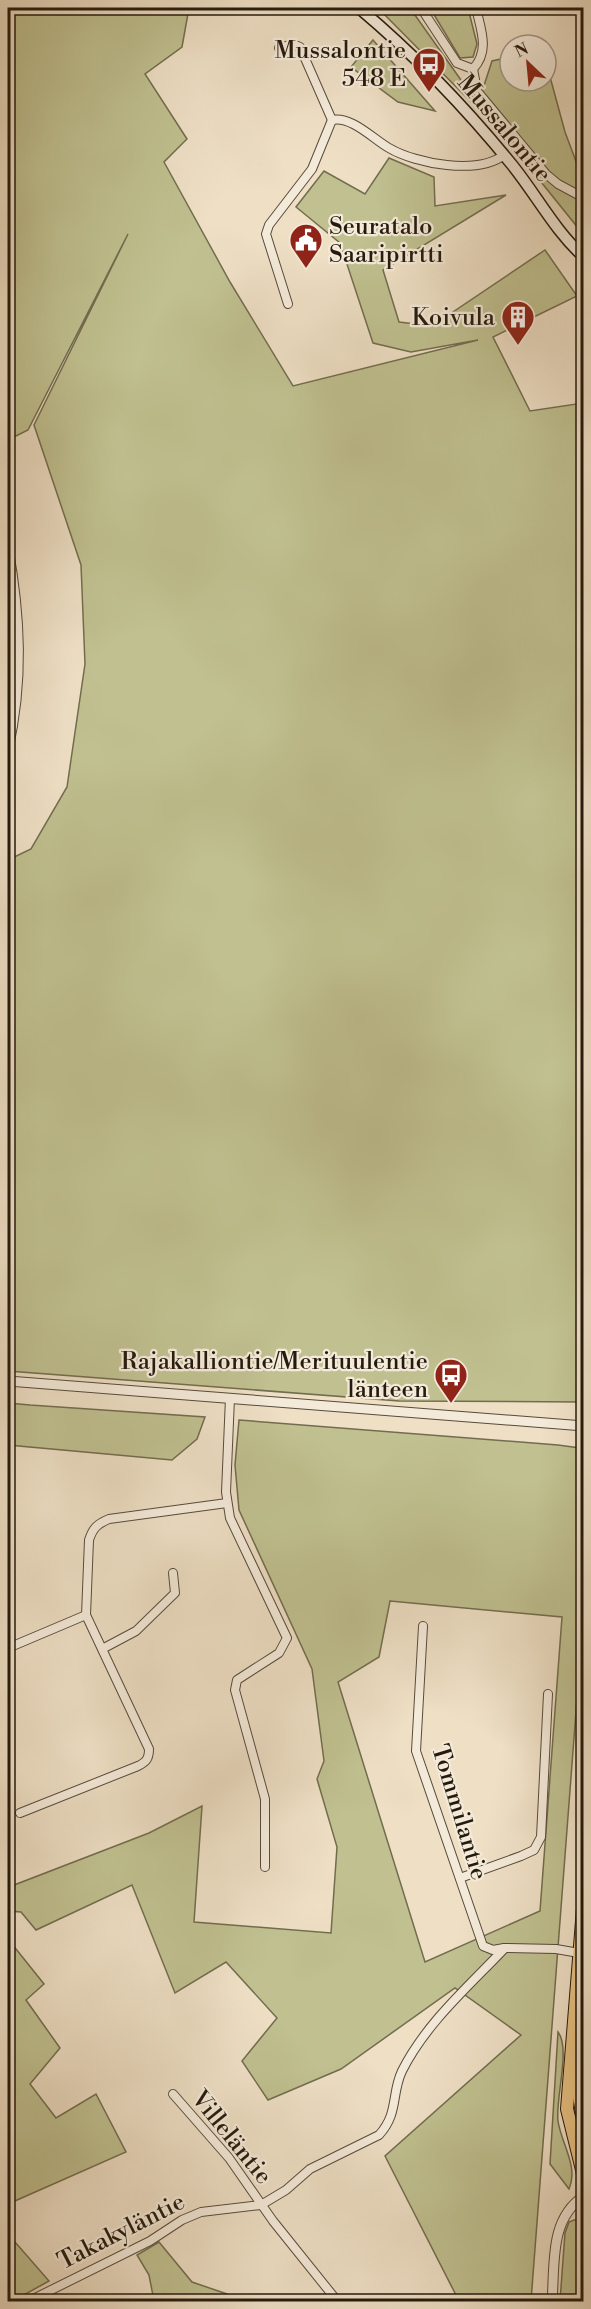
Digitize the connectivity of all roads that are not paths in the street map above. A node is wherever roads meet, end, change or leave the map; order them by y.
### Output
1 (359, 8) edge
2 (421, 8) edge
3 (476, 8) edge
4 (279, 48) dead end
5 (472, 69) junction
6 (332, 120) junction
7 (504, 155) junction
8 (584, 198) edge
9 (584, 257) edge
10 (288, 304) dead end
11 (8, 546) edge
12 (8, 751) edge
13 (8, 1381) edge
14 (230, 1398) junction
15 (584, 1426) edge
16 (227, 1503) junction
17 (173, 1573) dead end
18 (86, 1615) junction
19 (423, 1626) dead end
20 (8, 1648) edge
21 (104, 1648) junction
22 (548, 1694) dead end
23 (20, 1813) dead end
24 (265, 1867) dead end
25 (459, 1878) junction
26 (584, 1896) edge
27 (505, 1948) junction
28 (579, 1953) junction
29 (572, 2044) junction
30 (173, 2094) dead end
31 (584, 2126) edge
32 (584, 2178) edge
33 (584, 2196) edge
34 (261, 2205) junction
35 (27, 2301) edge
36 (338, 2301) edge
37 (552, 2301) edge

1 - 7 main road, Mussalontie
2 - 5 street
3 - 5 street
4 - 6 street
5 - 8 street
6 - 7 street
6 - 10 street
7 - 9 main road, Mussalontie
11 - 12 street
13 - 14 street
14 - 15 street
14 - 16 street
16 - 18 street
16 - 24 street
17 - 21 street
18 - 20 street
18 - 21 street
19 - 25 street, Tommilantie
21 - 23 street
22 - 25 street
25 - 27 street, Tommilantie
26 - 28 main road
27 - 28 street
27 - 34 street, Takakyläntie
28 - 29 main road
29 - 31 main road
29 - 32 main road
30 - 34 street, Villeläntie
33 - 37 street
34 - 35 street, Takakyläntie
34 - 36 street, Villeläntie

